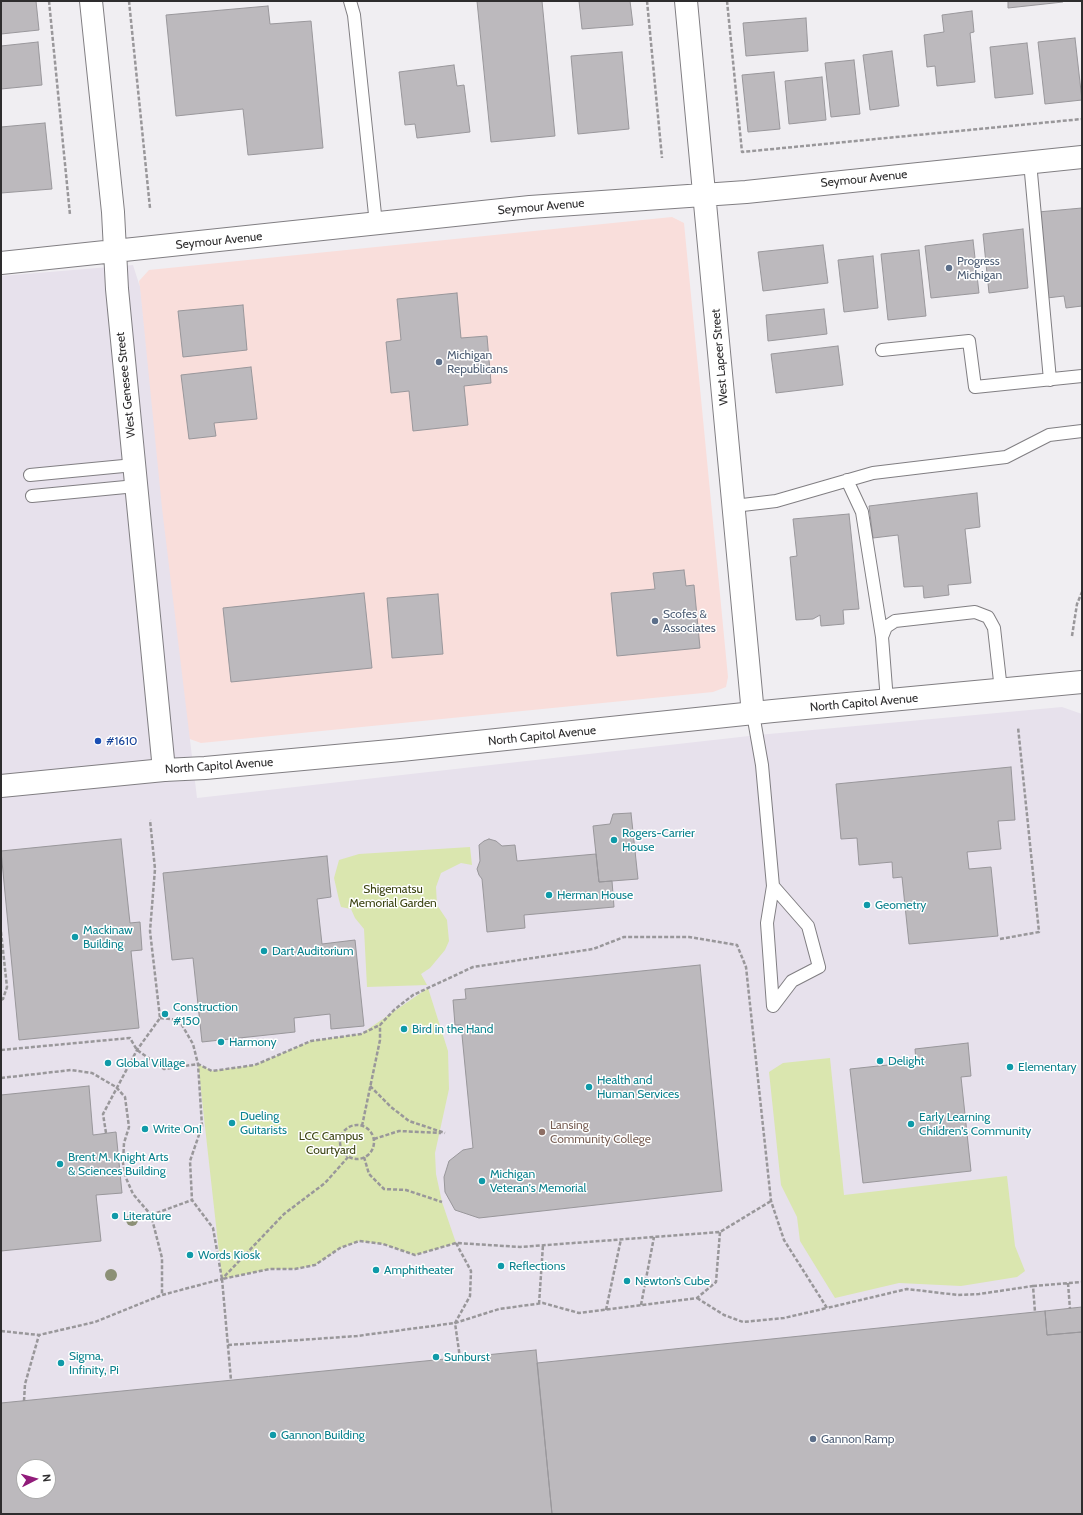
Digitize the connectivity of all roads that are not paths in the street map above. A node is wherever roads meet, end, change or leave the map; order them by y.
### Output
1 (91, 1) edge
2 (350, 1) edge
3 (686, 1) edge
4 (1082, 157) edge
5 (1030, 162) junction
6 (704, 194) junction
7 (376, 224) junction
8 (115, 252) junction
9 (1, 263) edge
10 (882, 350) dead end
11 (1082, 376) edge
12 (1050, 380) junction
13 (1082, 431) edge
14 (30, 475) dead end
15 (135, 476) junction
16 (847, 480) junction
17 (32, 496) dead end
18 (734, 506) junction
19 (882, 637) junction
20 (1082, 682) edge
21 (1001, 690) junction
22 (887, 701) junction
23 (753, 714) junction
24 (164, 770) junction
25 (1, 786) edge
26 (773, 886) junction

1 - 8 street, West Genesee Street
2 - 7 lane
3 - 6 street, West Lapeer Street
4 - 5 street, Seymour Avenue
5 - 6 street, Seymour Avenue
5 - 12 lane
6 - 7 street, Seymour Avenue
6 - 18 street, West Lapeer Street
7 - 8 street, Seymour Avenue
8 - 9 street, Seymour Avenue
8 - 15 street, West Genesee Street
10 - 12 lane
11 - 12 lane
13 - 16 lane
14 - 15 lane
15 - 17 lane
15 - 24 street, West Genesee Street
16 - 18 lane
16 - 19 lane
18 - 23 street, West Lapeer Street
19 - 21 lane
19 - 22 lane
20 - 21 street, North Capitol Avenue
21 - 22 street, North Capitol Avenue
22 - 23 street, North Capitol Avenue
23 - 24 street, North Capitol Avenue
23 - 26 lane
24 - 25 street, North Capitol Avenue
26 - 26 lane

